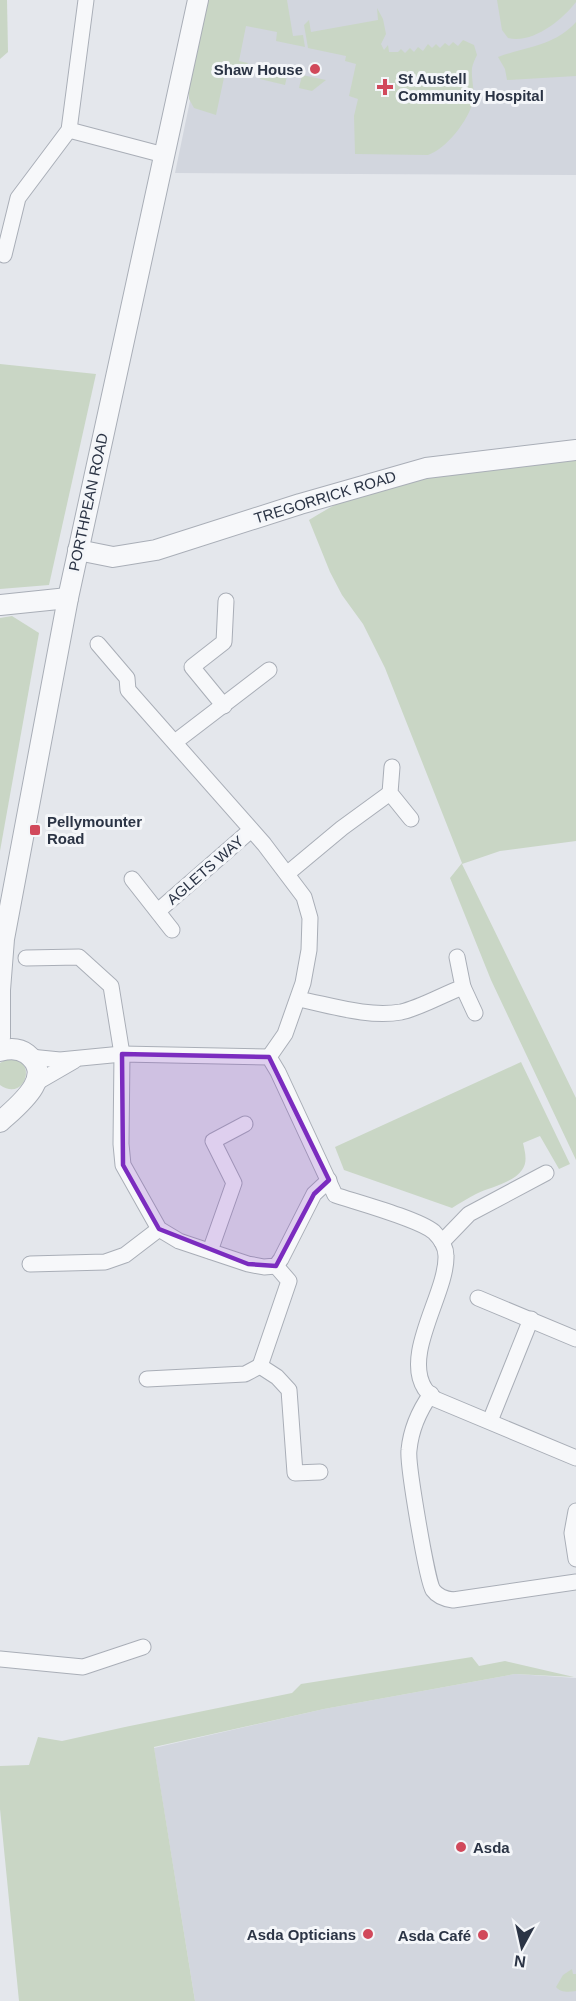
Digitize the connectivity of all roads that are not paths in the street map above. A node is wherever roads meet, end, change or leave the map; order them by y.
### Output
1 (86, 0) edge
2 (198, 0) edge
3 (69, 130) junction
4 (165, 155) junction
5 (4, 255) dead end
6 (576, 450) edge
7 (78, 550) junction
8 (68, 598) junction
9 (226, 601) dead end
10 (0, 605) edge
11 (98, 644) dead end
12 (269, 670) dead end
13 (224, 706) junction
14 (175, 742) junction
15 (392, 767) dead end
16 (390, 793) junction
17 (411, 819) dead end
18 (252, 830) junction
19 (288, 873) junction
20 (132, 879) dead end
21 (158, 911) junction
22 (172, 930) dead end
23 (457, 957) dead end
24 (26, 958) dead end
25 (463, 987) junction
26 (298, 999) junction
27 (2, 1008) junction
28 (475, 1012) dead end
29 (0, 1038) edge
30 (0, 1051) edge
31 (27, 1054) junction
32 (122, 1054) junction
33 (269, 1057) junction
34 (76, 1059) junction
35 (32, 1089) junction
36 (0, 1097) edge
37 (0, 1122) edge
38 (245, 1125) dead end
39 (546, 1173) dead end
40 (328, 1180) junction
41 (159, 1229) junction
42 (442, 1242) junction
43 (210, 1251) junction
44 (30, 1264) dead end
45 (276, 1266) junction
46 (478, 1298) dead end
47 (531, 1319) junction
48 (576, 1339) edge
49 (260, 1366) junction
50 (147, 1379) dead end
51 (430, 1394) junction
52 (490, 1421) junction
53 (576, 1458) edge
54 (320, 1472) dead end
55 (576, 1511) edge
56 (576, 1559) edge
57 (576, 1582) edge
58 (143, 1647) dead end
59 (0, 1659) edge

1 - 3 street
2 - 4 street, PORTHPEAN ROAD
3 - 4 street
3 - 5 street
4 - 7 street, PORTHPEAN ROAD
6 - 7 street, TREGORRICK ROAD
7 - 8 street, PORTHPEAN ROAD
8 - 10 street
8 - 27 street, PORTHPEAN ROAD
9 - 13 street
11 - 14 street, AGLETS WAY
12 - 13 street
13 - 14 street
14 - 18 street, AGLETS WAY
15 - 16 street
16 - 17 street
16 - 19 street
18 - 19 street, AGLETS WAY
18 - 21 street, AGLETS WAY
19 - 26 street, AGLETS WAY
20 - 21 street, AGLETS WAY
21 - 22 street, AGLETS WAY
23 - 25 street
24 - 32 street
25 - 26 street
25 - 28 street
26 - 33 street, AGLETS WAY
27 - 29 street, PORTHPEAN ROAD
27 - 31 street, PORTHPEAN ROAD
30 - 31 street
31 - 34 street
31 - 35 street, PORTHPEAN ROAD
32 - 33 street
32 - 34 street
32 - 41 street
33 - 40 street
34 - 35 street
35 - 36 street
35 - 37 street
38 - 43 street
39 - 42 street
40 - 42 street
40 - 45 street
41 - 43 street
41 - 44 street
42 - 51 street
43 - 45 street
45 - 49 street
46 - 47 street
47 - 48 street
47 - 52 street
49 - 50 street
49 - 54 street
51 - 52 street
51 - 57 street
52 - 53 street
55 - 56 street
58 - 59 street

